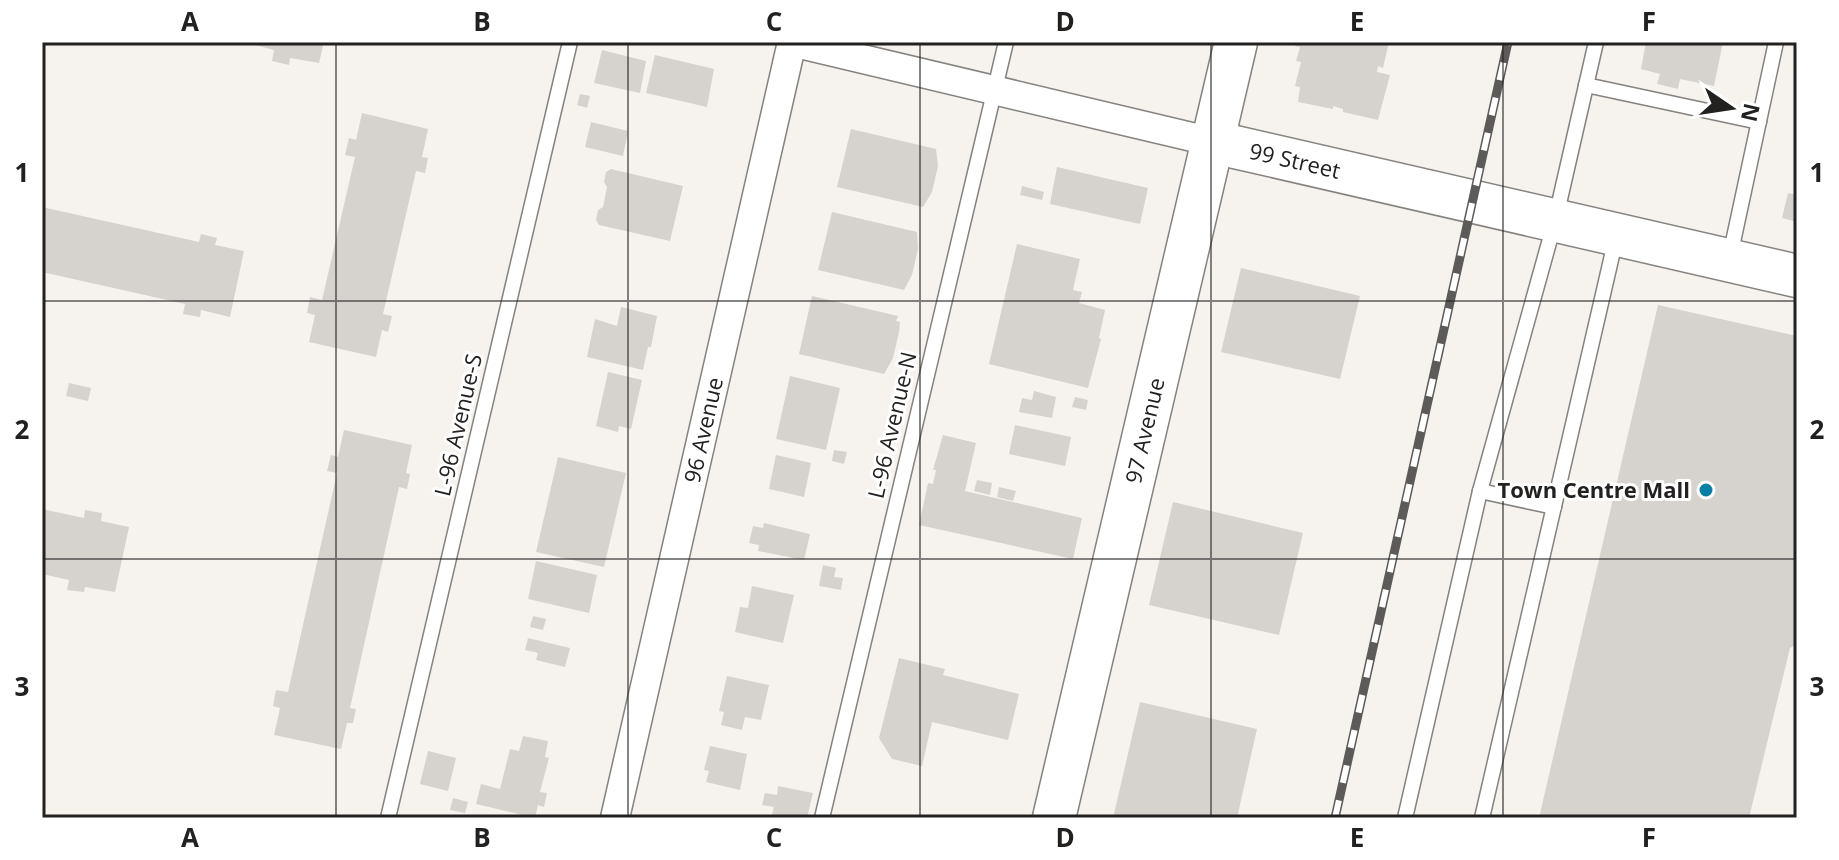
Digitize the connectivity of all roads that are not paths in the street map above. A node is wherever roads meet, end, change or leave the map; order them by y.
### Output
1 (570, 42) edge
2 (791, 42) edge
3 (1006, 42) edge
4 (1236, 42) edge
5 (1596, 42) edge
6 (1776, 42) edge
7 (1586, 85) junction
8 (994, 90) junction
9 (1759, 122) junction
10 (1213, 142) junction
11 (1555, 221) junction
12 (1617, 235) junction
13 (1729, 261) junction
14 (1797, 276) edge
15 (1480, 491) junction
16 (1554, 507) junction
17 (388, 818) edge
18 (615, 818) edge
19 (822, 818) edge
20 (1054, 818) edge
21 (1405, 818) edge
22 (1482, 818) edge

1 - 17 lane, L-96 Avenue-S
2 - 8 street, 99 Street
2 - 18 street, 96 Avenue
3 - 8 lane, L-96 Avenue-N
4 - 10 street, 97 Avenue
5 - 7 lane
6 - 9 lane
7 - 9 lane
7 - 11 lane
8 - 10 street, 99 Street
8 - 19 lane, L-96 Avenue-N
9 - 13 lane
10 - 11 street, 99 Street
10 - 20 street, 97 Avenue
11 - 12 street, 99 Street
11 - 15 lane
12 - 13 street, 99 Street
12 - 16 lane
13 - 14 street, 99 Street
15 - 16 lane
15 - 21 lane
16 - 22 lane

